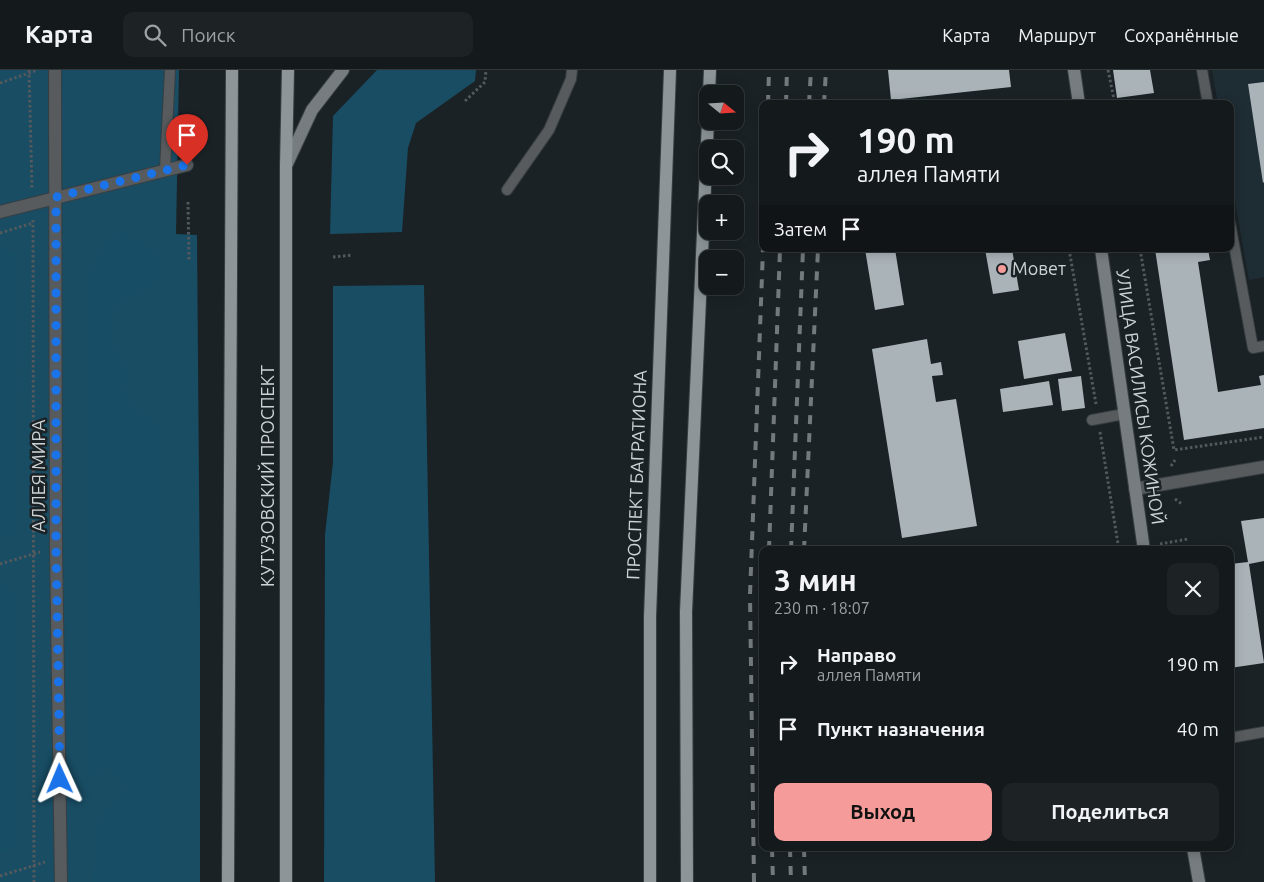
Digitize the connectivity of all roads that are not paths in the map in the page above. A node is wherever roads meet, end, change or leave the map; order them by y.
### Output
1 (55, 70) edge
2 (170, 70) edge
3 (232, 70) edge
4 (288, 70) edge
5 (343, 70) edge
6 (572, 70) edge
7 (670, 70) edge
8 (710, 70) edge
9 (1074, 70) edge
10 (1202, 70) edge
11 (709, 85) edge
12 (1078, 100) edge
13 (1207, 100) edge
14 (708, 130) edge
15 (187, 165) dead end
16 (286, 166) junction
17 (165, 170) junction
18 (506, 190) dead end
19 (56, 197) junction
20 (0, 212) edge
21 (1234, 245) edge
22 (1101, 252) edge
23 (1264, 346) edge
24 (1124, 414) junction
25 (1095, 419) road end
26 (1264, 467) edge
27 (1135, 489) junction
28 (1143, 546) edge
29 (1264, 732) edge
30 (1234, 737) edge
31 (1194, 851) edge
32 (60, 882) edge
33 (228, 882) edge
34 (286, 882) edge
35 (650, 882) edge
36 (686, 882) edge
37 (1199, 882) edge

1 - 19 street, АЛЛЕЯ МИРА
2 - 17 lane
3 - 33 main road
4 - 16 main road, КУТУЗОВСКИЙ ПРОСПЕКТ
5 - 16 street
6 - 18 lane
7 - 35 main road, ПРОСПЕКТ БАГРАТИОНА
8 - 11 main road
9 - 12 street
10 - 13 lane
14 - 36 main road
15 - 17 street
16 - 34 main road, КУТУЗОВСКИЙ ПРОСПЕКТ
17 - 19 street
19 - 20 street
19 - 32 street, АЛЛЕЯ МИРА
21 - 23 lane
22 - 24 street, УЛИЦА ВАСИЛИСЫ КОЖИНОЙ
24 - 25 lane
24 - 27 street, УЛИЦА ВАСИЛИСЫ КОЖИНОЙ
26 - 27 street
27 - 28 street, УЛИЦА ВАСИЛИСЫ КОЖИНОЙ
29 - 30 lane
31 - 37 street

